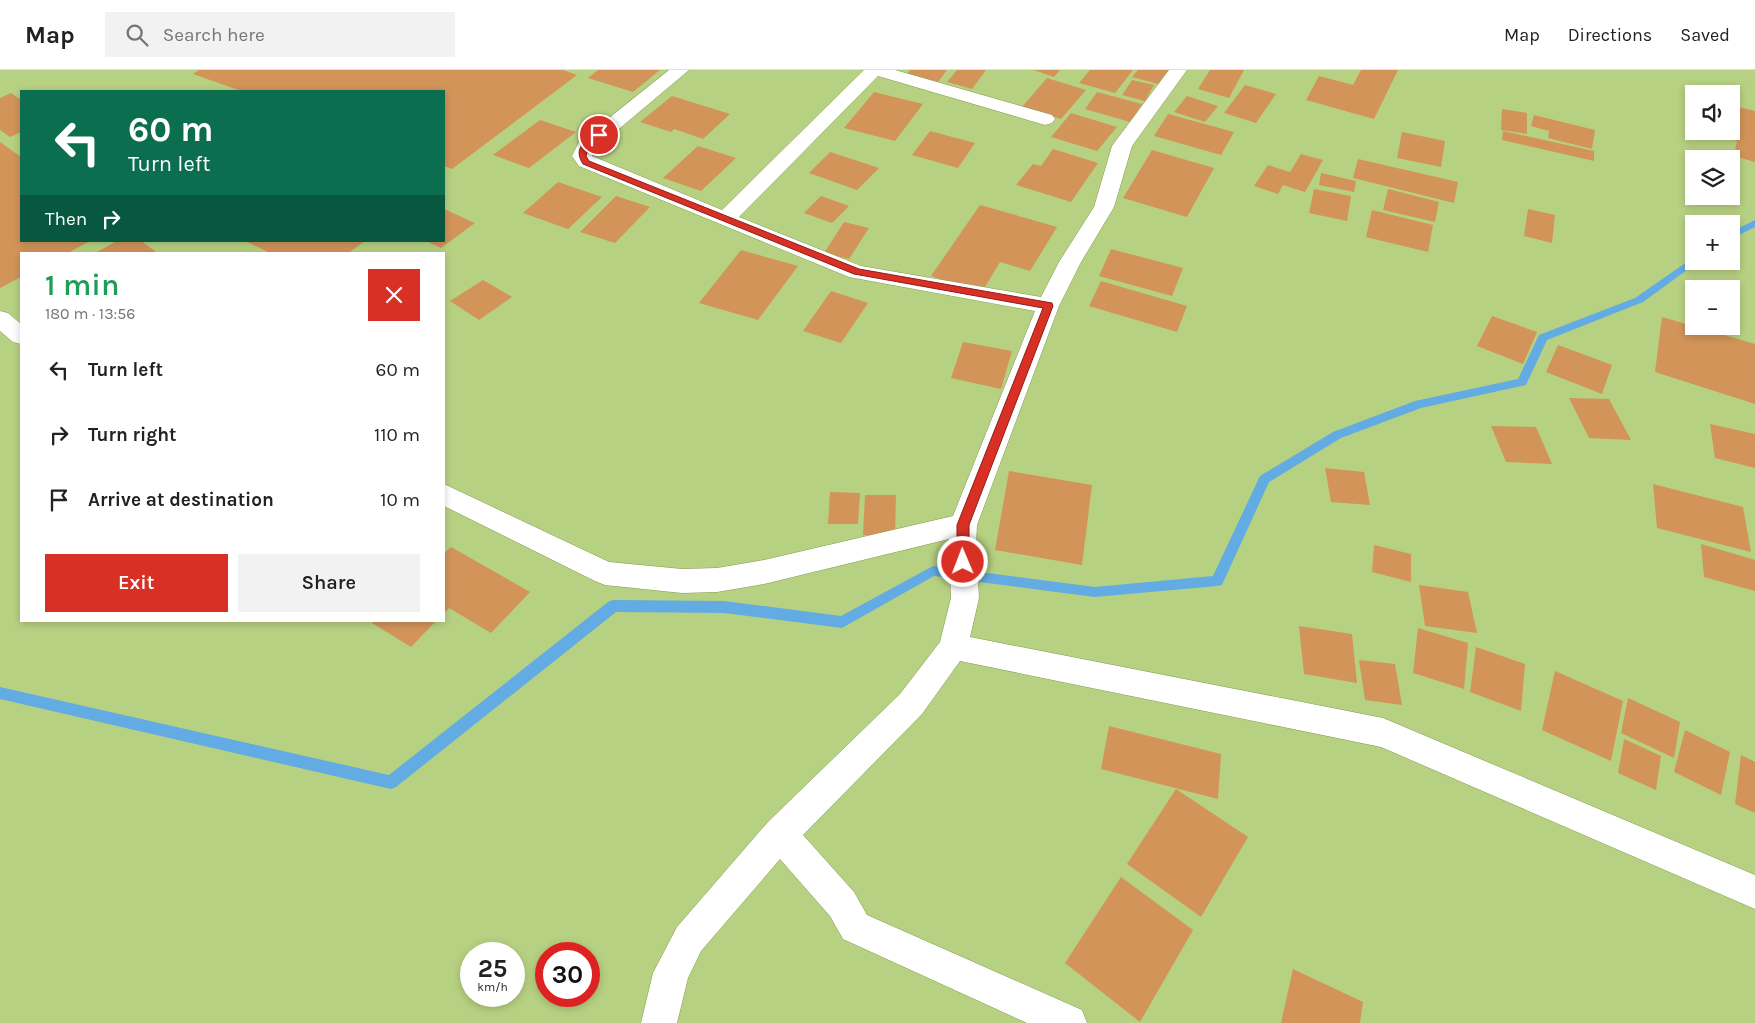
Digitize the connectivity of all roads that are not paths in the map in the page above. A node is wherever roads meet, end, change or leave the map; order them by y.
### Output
1 (680, 70) edge
2 (875, 70) edge
3 (1178, 70) edge
4 (1045, 119) dead end
5 (725, 219) junction
6 (1048, 306) junction
7 (0, 319) edge
8 (20, 335) edge
9 (445, 494) edge
10 (962, 535) junction
11 (953, 647) junction
12 (780, 834) junction
13 (1755, 892) edge
14 (659, 1023) edge
15 (1069, 1023) edge

1 - 5 street
2 - 4 street
2 - 5 street
3 - 6 street
5 - 6 street
6 - 10 street
7 - 8 street
9 - 10 street
10 - 11 street
11 - 12 street
11 - 13 street
12 - 14 street
12 - 15 street

